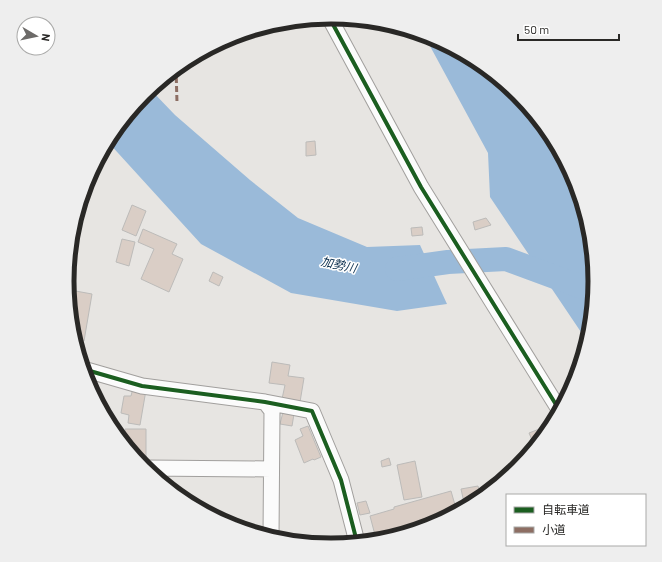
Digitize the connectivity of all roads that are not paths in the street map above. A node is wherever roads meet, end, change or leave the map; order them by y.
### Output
1 (333, 24) edge
2 (91, 371) edge
3 (265, 402) junction
4 (556, 405) edge
5 (155, 468) edge
6 (271, 469) junction
7 (271, 531) edge
8 (356, 537) edge

1 - 4 street
2 - 3 street
3 - 6 street
3 - 8 street
5 - 6 street
6 - 7 street

